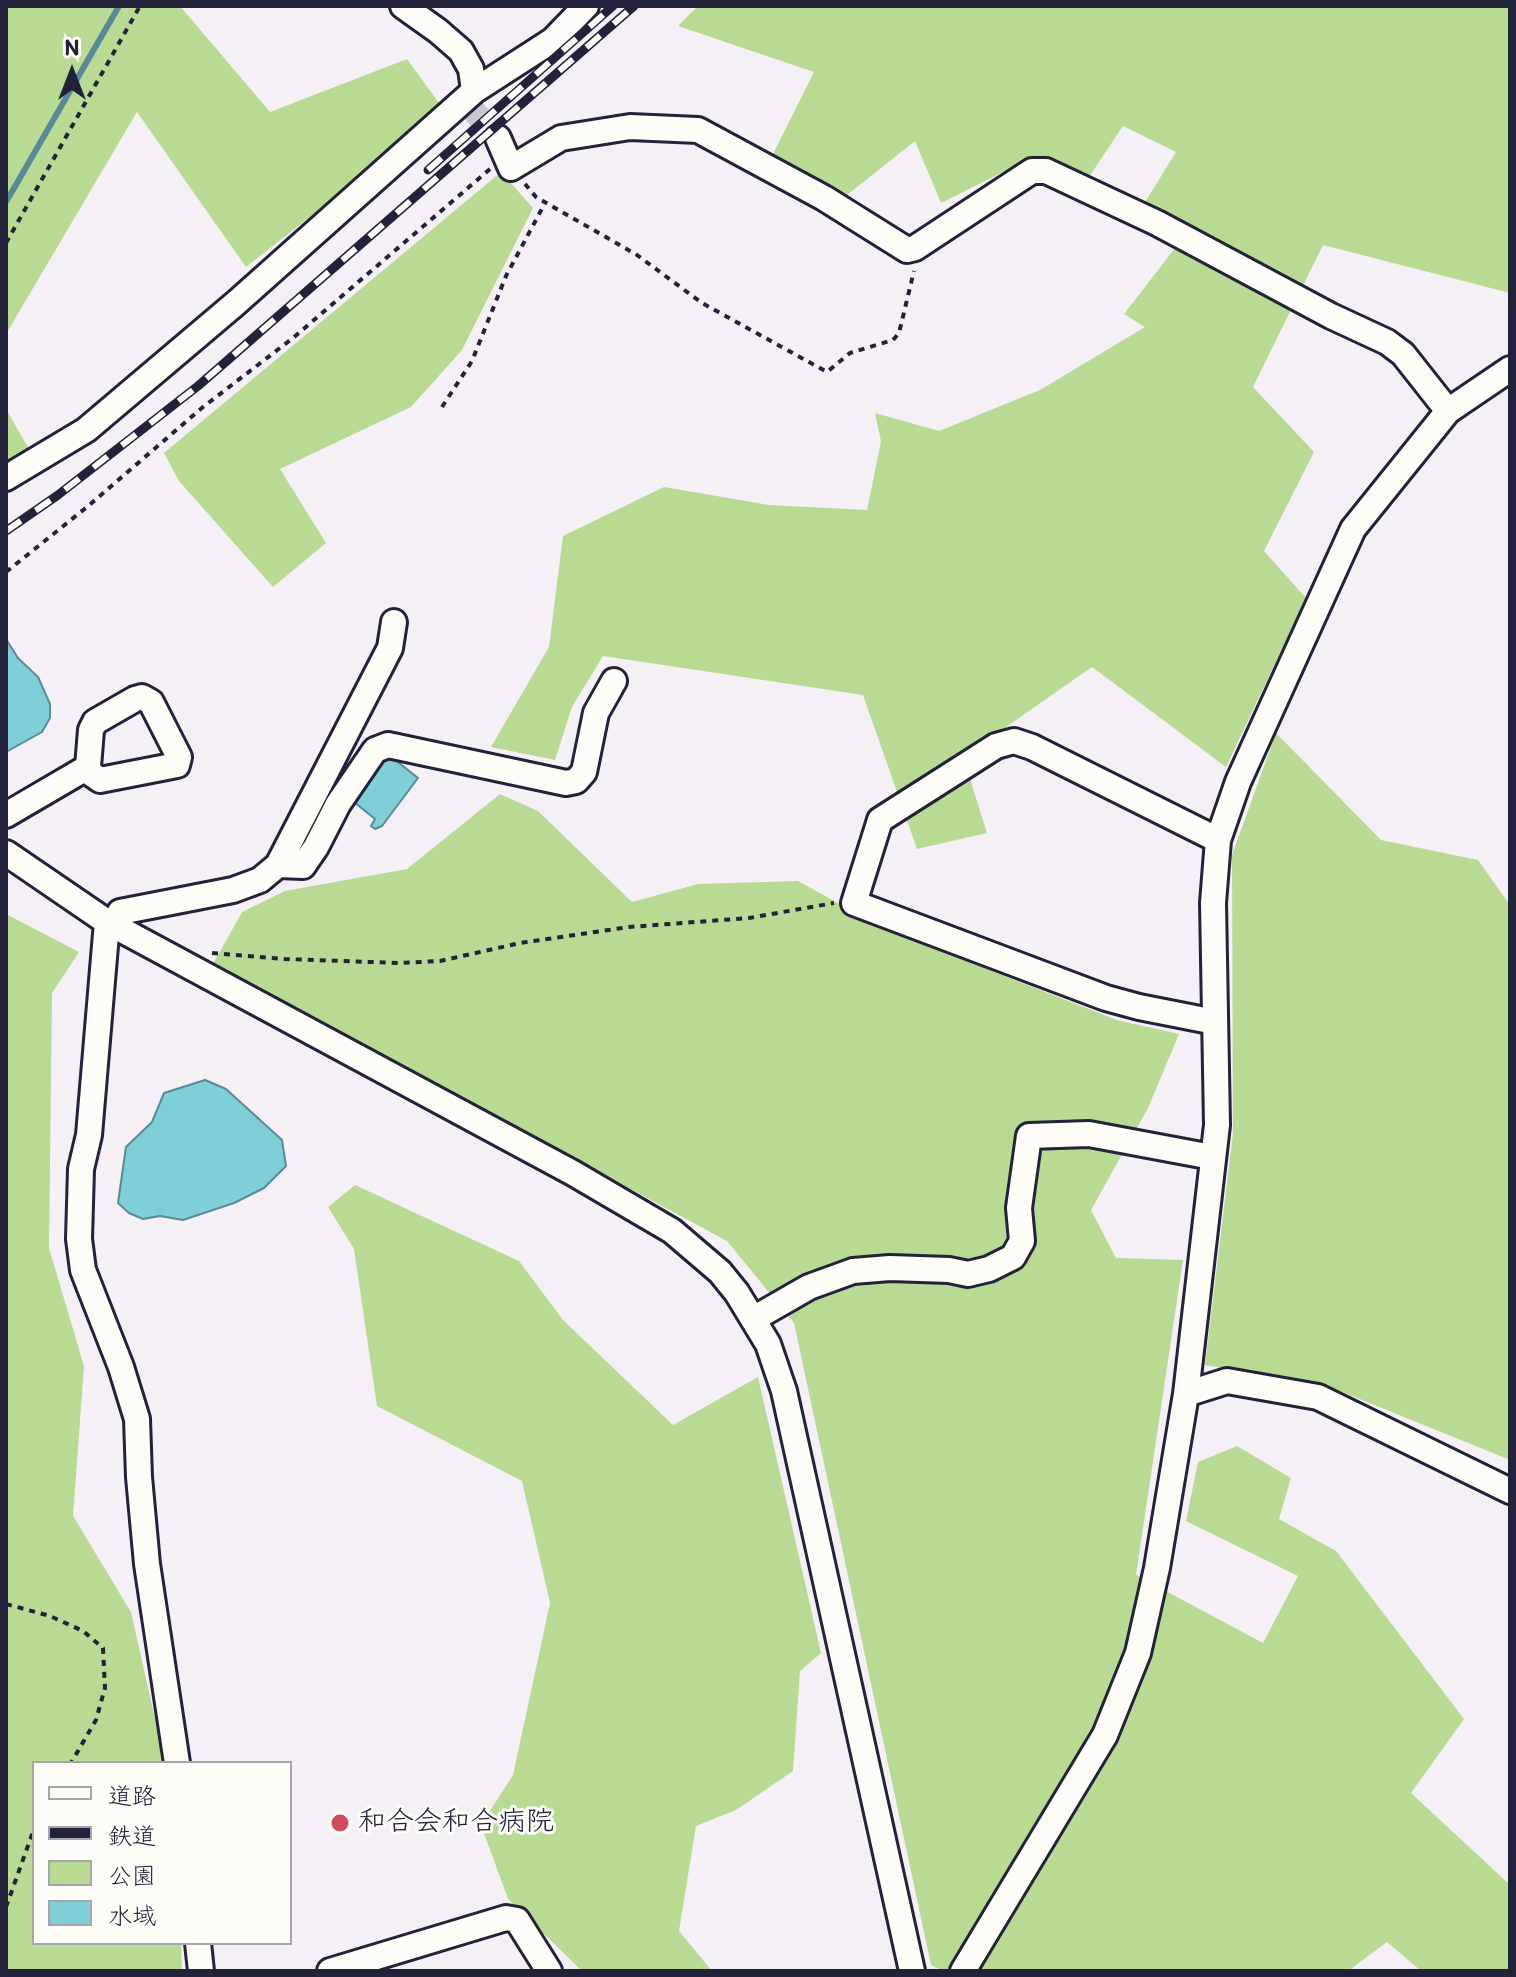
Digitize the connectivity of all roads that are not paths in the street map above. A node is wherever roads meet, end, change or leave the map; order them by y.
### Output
1 (403, 6) edge
2 (586, 6) edge
3 (474, 91) junction
4 (505, 154) road end
5 (1510, 369) edge
6 (1448, 411) junction
7 (6, 478) edge
8 (394, 622) dead end
9 (614, 681) dead end
10 (88, 767) dead end
11 (6, 815) edge
12 (1218, 840) junction
13 (6, 853) edge
14 (278, 865) junction
15 (110, 923) junction
16 (1215, 1022) junction
17 (1212, 1157) junction
18 (755, 1318) junction
19 (1186, 1394) junction
20 (1510, 1491) edge
21 (177, 1761) edge
22 (198, 1945) edge
23 (201, 1971) edge
24 (330, 1971) edge
25 (549, 1971) edge
26 (912, 1971) edge
27 (963, 1971) edge

1 - 3 street
2 - 3 street
3 - 7 street
4 - 6 street
5 - 6 street
6 - 12 street
8 - 14 street
9 - 14 street
10 - 11 street
12 - 16 street
12 - 16 street
13 - 15 street
14 - 15 street
15 - 18 street
15 - 21 street
16 - 17 street
17 - 18 street
17 - 19 street
18 - 26 street
19 - 20 street
19 - 27 street
22 - 23 street
24 - 25 street

